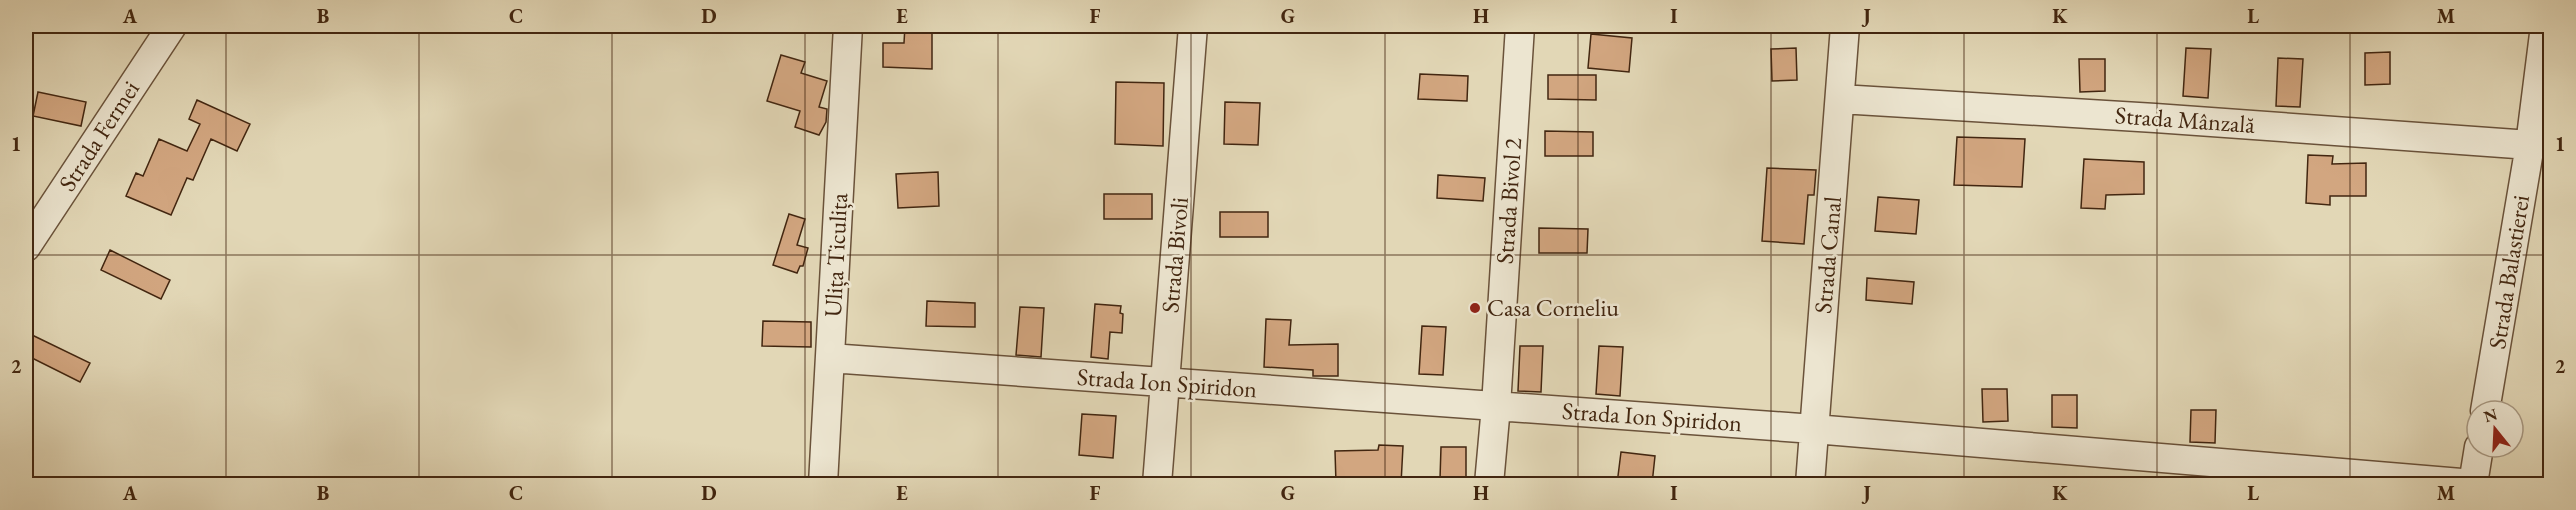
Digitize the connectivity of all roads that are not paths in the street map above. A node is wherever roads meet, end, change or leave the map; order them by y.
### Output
1 (172, 26) edge
2 (848, 26) edge
3 (1193, 26) edge
4 (1520, 26) edge
5 (1845, 26) edge
6 (2545, 26) edge
7 (1840, 99) junction
8 (2530, 145) junction
9 (26, 247) edge
10 (830, 358) junction
11 (1164, 384) junction
12 (2487, 399) edge
13 (1496, 406) junction
14 (1814, 429) junction
15 (2477, 459) edge
16 (823, 484) edge
17 (1157, 484) edge
18 (1489, 484) edge
19 (1810, 484) edge
20 (2473, 484) edge

1 - 9 street, Strada Fermei
2 - 10 street, Ulița Ticulița
3 - 11 street, Strada Bivoli
4 - 13 street, Strada Bivol 2
5 - 7 street, Strada Canal
6 - 8 street, Strada Balastierei
7 - 8 street, Strada Mânzală
7 - 14 street, Strada Canal
8 - 12 street, Strada Balastierei
10 - 11 street, Strada Ion Spiridon
10 - 16 street, Ulița Ticulița
11 - 13 street, Strada Ion Spiridon
11 - 17 street, Strada Bivoli
13 - 14 street, Strada Ion Spiridon
13 - 18 street, Strada Bivol 2
14 - 19 street, Strada Canal
14 - 20 street, Strada Ion Spiridon
15 - 20 street

